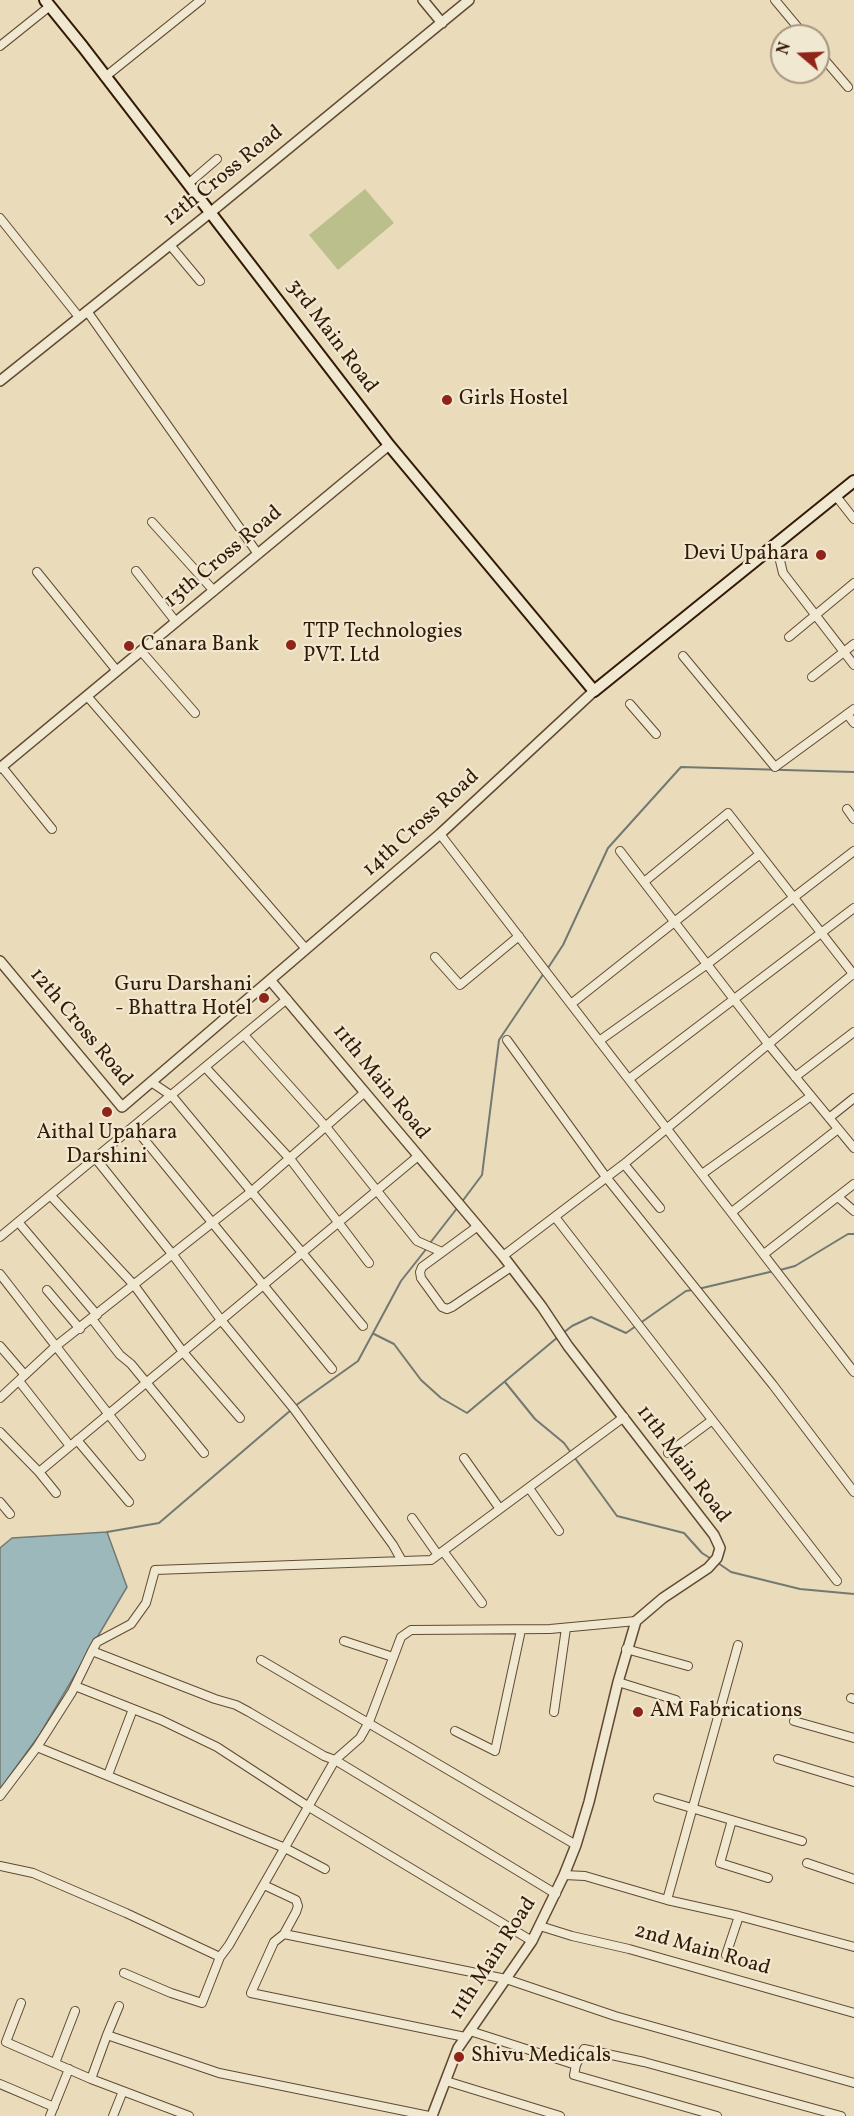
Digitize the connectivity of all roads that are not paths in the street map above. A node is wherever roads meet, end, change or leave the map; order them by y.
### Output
1 (201, 0) edge
2 (423, 0) edge
3 (469, 0) edge
4 (775, 0) edge
5 (47, 3) edge
6 (442, 23) junction
7 (795, 24) edge
8 (0, 46) edge
9 (830, 66) edge
10 (105, 77) junction
11 (848, 87) dead end
12 (217, 159) dead end
13 (188, 184) junction
14 (211, 212) junction
15 (0, 218) edge
16 (170, 245) junction
17 (200, 281) dead end
18 (83, 314) junction
19 (0, 381) edge
20 (389, 445) junction
21 (854, 481) edge
22 (836, 496) junction
23 (854, 519) edge
24 (152, 522) dead end
25 (776, 544) junction
26 (258, 554) junction
27 (136, 571) dead end
28 (37, 572) dead end
29 (854, 583) edge
30 (213, 591) junction
31 (816, 615) junction
32 (176, 622) junction
33 (789, 637) dead end
34 (854, 644) edge
35 (141, 651) junction
36 (844, 652) junction
37 (683, 656) dead end
38 (854, 665) edge
39 (117, 671) junction
40 (812, 677) dead end
41 (594, 691) junction
42 (87, 696) junction
43 (630, 704) dead end
44 (850, 712) edge
45 (195, 713) dead end
46 (854, 723) edge
47 (656, 734) dead end
48 (1, 768) edge
49 (847, 809) dead end
50 (854, 819) edge
51 (52, 829) dead end
52 (440, 834) junction
53 (620, 851) dead end
54 (854, 851) edge
55 (760, 854) junction
56 (644, 882) junction
57 (794, 897) junction
58 (854, 908) edge
59 (673, 923) junction
60 (822, 933) junction
61 (519, 936) junction
62 (306, 949) junction
63 (435, 957) dead end
64 (0, 962) edge
65 (706, 965) junction
66 (854, 974) edge
67 (270, 980) junction
68 (287, 999) junction
69 (733, 1000) junction
70 (571, 1004) junction
71 (854, 1032) edge
72 (244, 1035) junction
73 (507, 1040) dead end
74 (600, 1041) junction
75 (769, 1045) junction
76 (206, 1067) junction
77 (795, 1077) junction
78 (629, 1079) junction
79 (151, 1082) junction
80 (366, 1092) junction
81 (172, 1096) junction
82 (811, 1096) junction
83 (854, 1098) edge
84 (829, 1118) junction
85 (134, 1127) junction
86 (327, 1128) junction
87 (667, 1128) junction
88 (838, 1129) junction
89 (854, 1148) edge
90 (417, 1157) junction
91 (96, 1159) junction
92 (291, 1160) junction
93 (624, 1164) junction
94 (702, 1174) junction
95 (606, 1177) junction
96 (854, 1184) edge
97 (377, 1190) junction
98 (251, 1192) junction
99 (51, 1196) junction
100 (838, 1197) junction
101 (660, 1208) dead end
102 (854, 1211) edge
103 (732, 1212) junction
104 (555, 1218) junction
105 (212, 1222) junction
106 (339, 1222) junction
107 (19, 1223) junction
108 (478, 1226) junction
109 (0, 1237) edge
110 (302, 1252) junction
111 (442, 1252) junction
112 (764, 1254) junction
113 (172, 1255) junction
114 (503, 1256) junction
115 (369, 1263) dead end
116 (511, 1266) junction
117 (0, 1274) edge
118 (264, 1284) junction
119 (134, 1286) junction
120 (47, 1290) dead end
121 (94, 1317) junction
122 (221, 1320) junction
123 (363, 1326) dead end
124 (80, 1329) junction
125 (0, 1346) edge
126 (56, 1346) junction
127 (183, 1352) junction
128 (332, 1368) dead end
129 (854, 1372) edge
130 (22, 1377) junction
131 (145, 1383) junction
132 (0, 1398) edge
133 (109, 1414) junction
134 (624, 1417) junction
135 (240, 1418) dead end
136 (711, 1421) junction
137 (1, 1434) edge
138 (74, 1443) junction
139 (204, 1453) dead end
140 (668, 1453) dead end
141 (141, 1456) dead end
142 (464, 1458) dead end
143 (39, 1472) junction
144 (529, 1488) junction
145 (854, 1492) edge
146 (56, 1493) dead end
147 (0, 1502) edge
148 (129, 1502) dead end
149 (500, 1509) junction
150 (10, 1514) dead end
151 (412, 1518) dead end
152 (558, 1531) dead end
153 (440, 1553) junction
154 (402, 1561) junction
155 (837, 1581) dead end
156 (482, 1603) dead end
157 (636, 1621) junction
158 (566, 1628) junction
159 (521, 1630) junction
160 (344, 1641) dead end
161 (738, 1645) dead end
162 (626, 1649) junction
163 (92, 1651) junction
164 (393, 1657) junction
165 (261, 1660) dead end
166 (688, 1666) dead end
167 (618, 1682) junction
168 (75, 1686) junction
169 (676, 1700) dead end
170 (133, 1709) junction
171 (554, 1712) dead end
172 (794, 1721) dead end
173 (369, 1722) junction
174 (455, 1731) dead end
175 (854, 1738) edge
176 (37, 1747) junction
177 (335, 1760) junction
178 (778, 1760) dead end
179 (108, 1775) junction
180 (854, 1782) edge
181 (0, 1796) edge
182 (658, 1798) dead end
183 (309, 1807) junction
184 (694, 1808) junction
185 (732, 1820) junction
186 (802, 1841) dead end
187 (576, 1845) junction
188 (285, 1848) junction
189 (807, 1863) dead end
190 (0, 1866) edge
191 (325, 1869) dead end
192 (564, 1875) junction
193 (768, 1878) dead end
194 (854, 1880) edge
195 (264, 1885) junction
196 (556, 1894) junction
197 (667, 1900) junction
198 (739, 1916) junction
199 (540, 1926) junction
200 (284, 1934) junction
201 (532, 1941) junction
202 (854, 1947) edge
203 (726, 1955) dead end
204 (220, 1957) junction
205 (124, 1973) dead end
206 (506, 1979) junction
207 (21, 2003) dead end
208 (119, 2006) dead end
209 (75, 2011) dead end
210 (854, 2013) edge
211 (468, 2034) junction
212 (107, 2036) junction
213 (56, 2063) junction
214 (576, 2065) junction
215 (69, 2069) junction
216 (91, 2079) junction
217 (446, 2081) junction
218 (854, 2083) edge
219 (0, 2084) edge
220 (123, 2091) junction
221 (54, 2107) junction
222 (50, 2116) edge
223 (113, 2116) edge
224 (189, 2116) edge
225 (431, 2116) edge
226 (560, 2116) edge
227 (717, 2116) edge
228 (841, 2116) edge

1 - 10 street
2 - 6 street
3 - 6 street, 12th Cross Road
4 - 7 street
5 - 8 street
5 - 10 main road, 3rd Main Road
6 - 14 street, 12th Cross Road
9 - 11 street
10 - 13 main road, 3rd Main Road
12 - 13 street
13 - 14 main road, 3rd Main Road
14 - 16 street, 12th Cross Road
14 - 20 main road, 3rd Main Road
15 - 18 street
16 - 17 street
16 - 18 street, 12th Cross Road
18 - 19 street, 12th Cross Road
18 - 26 street
20 - 26 street, 13th Cross Road
20 - 41 main road, 3rd Main Road
21 - 22 main road
22 - 23 street
22 - 25 main road
24 - 30 street
25 - 31 street
25 - 41 main road
26 - 30 street, 13th Cross Road
27 - 32 street
28 - 39 street
29 - 31 street
30 - 32 street, 13th Cross Road
31 - 33 street
31 - 36 street
32 - 35 street, 13th Cross Road
34 - 36 street
35 - 39 street, 13th Cross Road
35 - 45 street
36 - 38 street
36 - 40 street
37 - 44 street
39 - 42 street, 13th Cross Road
41 - 52 street, 14th Cross Road
42 - 48 street, 13th Cross Road
42 - 62 street
43 - 47 street
44 - 46 street
48 - 51 street
49 - 50 street
52 - 61 street
52 - 62 street, 14th Cross Road
53 - 56 street
54 - 57 street
55 - 56 street
55 - 57 street
55 - 59 street
56 - 59 street
57 - 60 street
57 - 65 street
58 - 60 street
59 - 65 street
59 - 70 street
60 - 66 street
60 - 69 street
61 - 63 street
61 - 70 street
62 - 67 street, 14th Cross Road
64 - 79 street, 12th Cross Road
65 - 69 street
65 - 74 street
66 - 75 street
67 - 68 street, 11th Main Road
67 - 79 street, 12th Cross Road
68 - 72 street
68 - 80 street, 11th Main Road
69 - 75 street
69 - 78 street
70 - 74 street
71 - 77 street
72 - 76 street
72 - 86 street
73 - 95 street
74 - 78 street
75 - 77 street
75 - 87 street
76 - 81 street
76 - 92 street
77 - 82 street
78 - 87 street
79 - 81 street
80 - 86 street
80 - 90 street, 11th Main Road
81 - 85 street
81 - 98 street
82 - 84 street
82 - 94 street
83 - 84 street
84 - 88 street
85 - 91 street
85 - 105 street
86 - 92 street
86 - 97 street
87 - 93 street
87 - 94 street
88 - 89 street
88 - 103 street
90 - 97 street
90 - 108 street, 11th Main Road
91 - 99 street
91 - 113 street
92 - 98 street
92 - 106 street
93 - 95 street
93 - 101 street
94 - 103 street
95 - 104 street
95 - 145 street
96 - 100 street
97 - 106 street
97 - 111 street
98 - 105 street
98 - 110 street
99 - 107 street
99 - 119 street
100 - 102 street
100 - 112 street
103 - 112 street
104 - 114 street
104 - 136 street
105 - 113 street
105 - 118 street
106 - 110 street
106 - 115 street
107 - 109 street
107 - 121 street
108 - 111 street
108 - 114 street, 11th Main Road
110 - 118 street
110 - 123 street
111 - 116 street
112 - 129 street
113 - 119 street
113 - 122 street
114 - 116 street, 11th Main Road
116 - 134 street, 11th Main Road
117 - 126 street
118 - 122 street
118 - 128 street
119 - 121 street
119 - 127 street
120 - 124 street
121 - 124 street
121 - 131 street
122 - 127 street
122 - 154 street
124 - 126 street
125 - 130 street
126 - 130 street
126 - 133 street
127 - 131 street
127 - 135 street
130 - 132 street
130 - 138 street
131 - 133 street
131 - 139 street
133 - 138 street
133 - 141 street
134 - 144 street
134 - 157 street, 11th Main Road
136 - 140 street
136 - 155 street
137 - 143 street
138 - 143 street
138 - 148 street
142 - 149 street
143 - 146 street
144 - 149 street
144 - 152 street
147 - 150 street
149 - 153 street
151 - 153 street
153 - 154 street
153 - 156 street
154 - 163 street
157 - 158 street
157 - 162 street, 11th Main Road
158 - 159 street
158 - 171 street
159 - 164 street
159 - 174 street
160 - 164 street
161 - 184 street
162 - 166 street
162 - 167 street, 11th Main Road
163 - 168 street
163 - 177 street
164 - 173 street
165 - 173 street
167 - 169 street
167 - 187 street, 11th Main Road
168 - 170 street
168 - 176 street
170 - 179 street
170 - 183 street
172 - 175 street
173 - 177 street
173 - 187 street
176 - 179 street
176 - 181 street
177 - 183 street
177 - 196 street
178 - 180 street
179 - 188 street
182 - 184 street
183 - 188 street
183 - 201 street
184 - 185 street
184 - 197 street
185 - 186 street
185 - 193 street
187 - 192 street, 11th Main Road
188 - 191 street
188 - 195 street
189 - 194 street
190 - 204 street
192 - 196 street, 11th Main Road
192 - 197 street
195 - 200 street
195 - 204 street
196 - 199 street, 11th Main Road
197 - 198 street
198 - 202 street
198 - 203 street
199 - 201 street, 11th Main Road
199 - 210 street, 2nd Main Road
200 - 206 street
200 - 211 street
201 - 206 street, 11th Main Road
204 - 205 street
206 - 211 street, 11th Main Road
206 - 218 street
207 - 213 street
208 - 212 street
209 - 213 street
211 - 214 street
211 - 217 street, 11th Main Road
212 - 216 street
212 - 225 street
213 - 215 street
214 - 227 street
214 - 228 street
215 - 216 street
215 - 221 street
216 - 220 street
217 - 225 street, 11th Main Road
217 - 226 street
219 - 221 street
220 - 223 street
220 - 224 street
221 - 222 street

